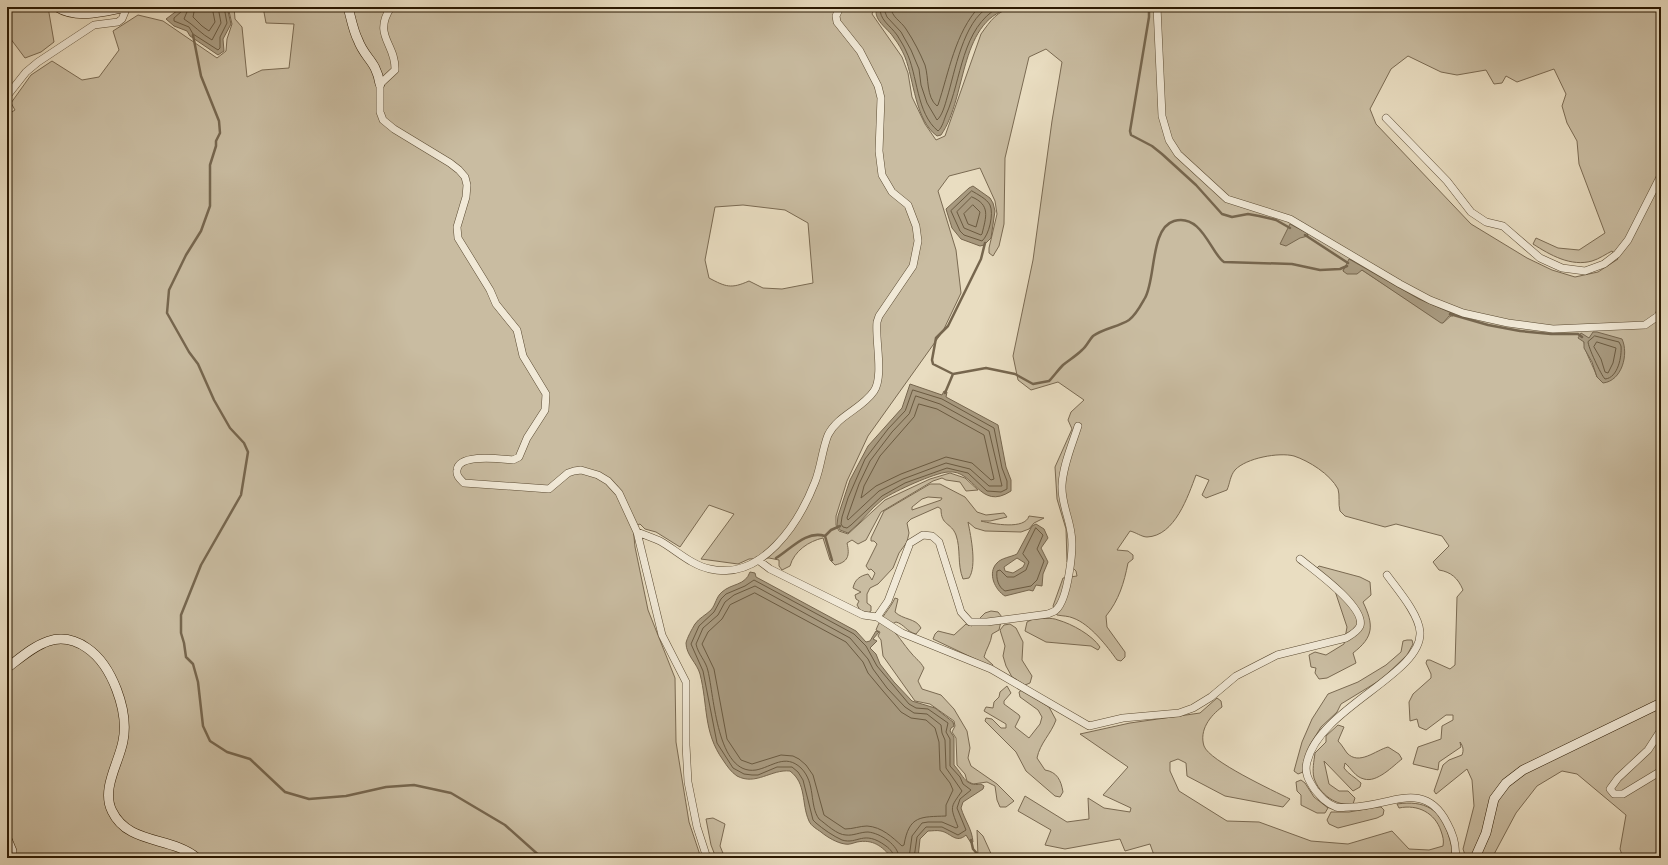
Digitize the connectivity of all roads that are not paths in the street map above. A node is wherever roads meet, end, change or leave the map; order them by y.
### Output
1 (58, 7) edge
2 (127, 7) edge
3 (348, 7) edge
4 (391, 7) edge
5 (840, 7) edge
6 (1157, 7) edge
7 (380, 84) junction
8 (7, 96) edge
9 (1386, 118) dead end
10 (1661, 175) edge
11 (1661, 310) edge
12 (1078, 426) dead end
13 (637, 532) junction
14 (1300, 559) dead end
15 (758, 560) junction
16 (1387, 575) dead end
17 (877, 617) junction
18 (7, 668) edge
19 (1661, 703) edge
20 (1661, 730) edge
21 (1661, 771) edge
22 (7, 839) edge
23 (12, 858) edge
24 (197, 858) edge
25 (707, 858) edge
26 (1455, 858) edge
27 (1474, 858) edge

1 - 2 street
2 - 8 street
3 - 7 street
4 - 7 street
5 - 15 street
6 - 11 street
7 - 13 street
9 - 10 street
12 - 17 street
13 - 15 street
13 - 25 street
14 - 17 street
15 - 17 street
16 - 26 street
18 - 24 street
19 - 27 street
20 - 21 street
22 - 23 street

